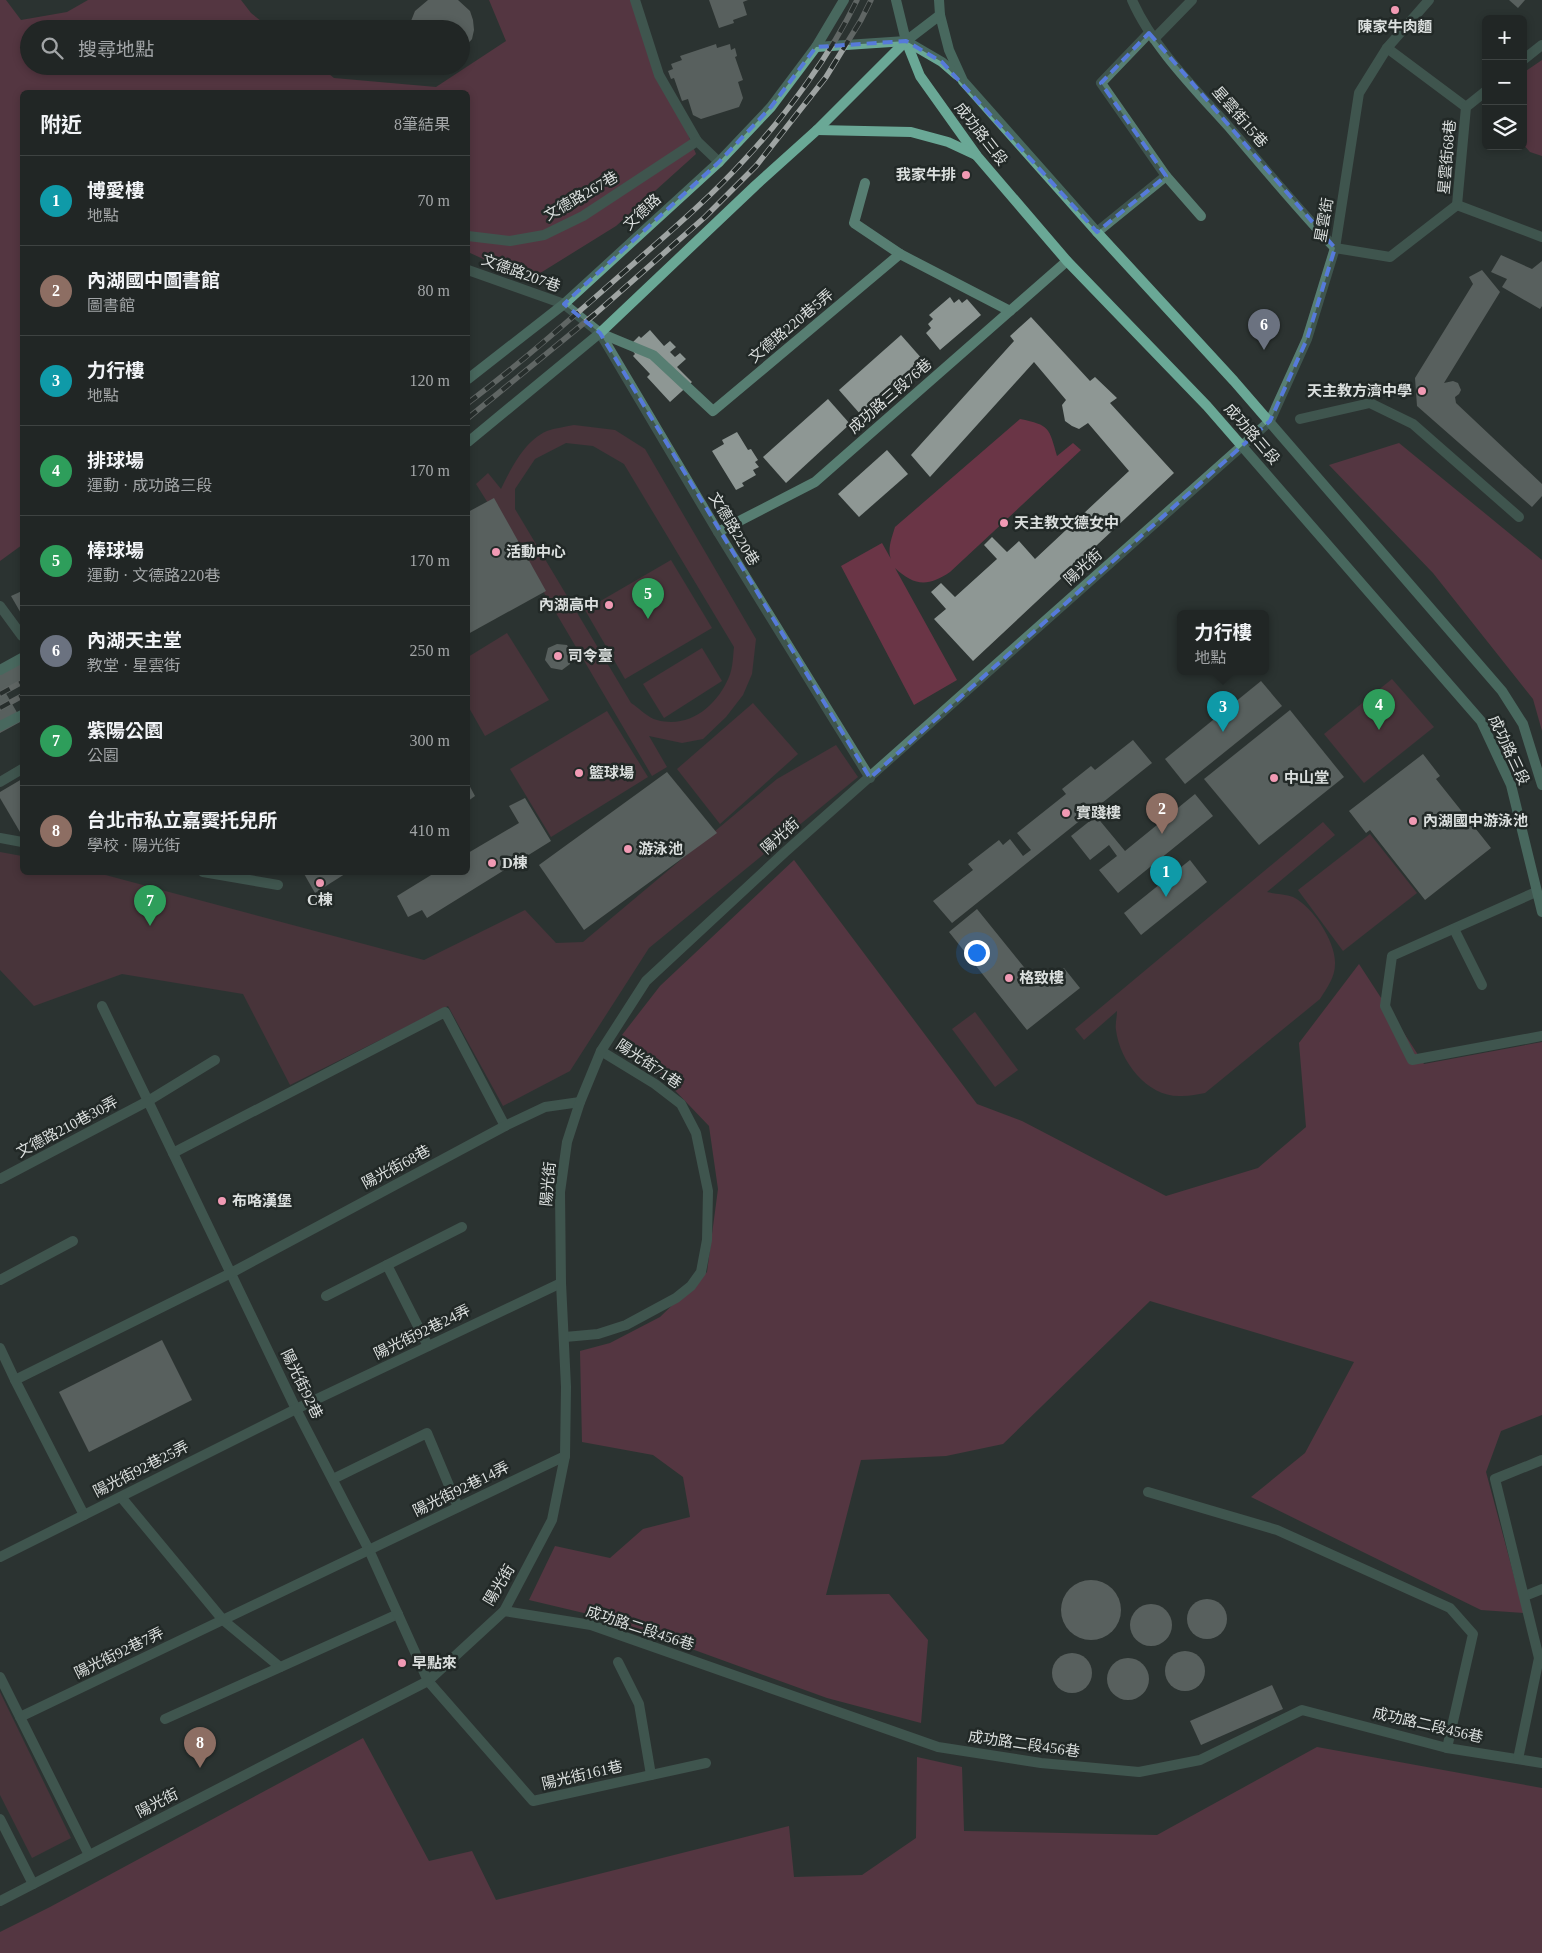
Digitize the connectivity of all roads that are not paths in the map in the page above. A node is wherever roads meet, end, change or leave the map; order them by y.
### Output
1 (635, 0) edge
2 (844, 0) edge
3 (896, 0) edge
4 (939, 0) edge
5 (1132, 0) edge
6 (1192, 0) edge
7 (1429, 0) edge
8 (940, 16) junction
9 (1152, 36) junction
10 (906, 41) junction
11 (1542, 45) edge
12 (816, 47) junction
13 (1386, 48) junction
14 (1527, 57) edge
15 (963, 81) junction
16 (1482, 94) edge
17 (1466, 107) junction
18 (817, 130) junction
19 (697, 141) junction
20 (977, 156) junction
21 (719, 162) junction
22 (1166, 176) junction
23 (866, 184) dead end
24 (1457, 205) junction
25 (1201, 216) dead end
26 (1097, 232) junction
27 (470, 236) edge
28 (1542, 237) edge
29 (1335, 248) junction
30 (900, 254) junction
31 (1067, 261) junction
32 (470, 271) edge
33 (564, 304) junction
34 (1010, 311) junction
35 (600, 333) junction
36 (470, 377) edge
37 (1300, 419) dead end
38 (1270, 421) junction
39 (470, 440) edge
40 (1242, 446) junction
41 (1519, 517) dead end
42 (718, 532) junction
43 (0, 606) edge
44 (20, 633) edge
45 (20, 659) edge
46 (0, 670) edge
47 (20, 716) edge
48 (0, 726) edge
49 (20, 771) edge
50 (870, 778) junction
51 (0, 782) edge
52 (1542, 785) edge
53 (0, 838) edge
54 (20, 842) edge
55 (219, 875) edge
56 (278, 886) dead end
57 (1536, 892) junction
58 (1542, 912) edge
59 (1454, 929) junction
60 (1482, 985) dead end
61 (102, 1006) dead end
62 (1542, 1036) edge
63 (601, 1050) junction
64 (215, 1060) dead end
65 (148, 1101) junction
66 (580, 1102) junction
67 (504, 1126) junction
68 (173, 1153) junction
69 (1, 1176) edge
70 (462, 1227) dead end
71 (73, 1241) dead end
72 (387, 1265) junction
73 (231, 1273) junction
74 (0, 1280) edge
75 (561, 1283) junction
76 (326, 1296) dead end
77 (565, 1337) junction
78 (428, 1346) junction
79 (0, 1348) edge
80 (15, 1380) junction
81 (296, 1409) junction
82 (565, 1456) junction
83 (1542, 1460) edge
84 (333, 1479) junction
85 (1148, 1492) dead end
86 (121, 1496) junction
87 (458, 1507) junction
88 (84, 1515) junction
89 (369, 1550) junction
90 (0, 1557) edge
91 (1542, 1589) edge
92 (1525, 1596) junction
93 (504, 1611) junction
94 (398, 1614) junction
95 (223, 1620) junction
96 (1541, 1658) edge
97 (618, 1662) dead end
98 (280, 1667) junction
99 (0, 1676) edge
100 (428, 1681) junction
101 (20, 1717) junction
102 (165, 1719) dead end
103 (1447, 1748) junction
104 (1518, 1759) junction
105 (706, 1763) dead end
106 (1542, 1763) edge
107 (651, 1775) junction
108 (0, 1819) edge
109 (89, 1855) junction
110 (32, 1884) junction
111 (0, 1901) edge

1 - 19 street
2 - 12 main road, 文德路
3 - 10 main road, 成功路三段
4 - 8 main road, 成功路三段
5 - 9 street, 星雲街15巷
6 - 9 street
7 - 13 street, 星雲街
8 - 10 main road
8 - 15 main road, 成功路三段
9 - 22 street
9 - 29 street, 星雲街15巷
10 - 12 main road
10 - 15 main road
10 - 18 main road
10 - 20 main road, 成功路三段
11 - 14 street
12 - 21 main road, 文德路
13 - 17 street
13 - 29 street, 星雲街
15 - 26 main road, 成功路三段
16 - 17 street, 星雲街68巷
17 - 24 street, 星雲街68巷
18 - 20 main road
18 - 35 main road
19 - 21 street
19 - 27 street, 文德路267巷
20 - 31 main road, 成功路三段
21 - 33 main road, 文德路
22 - 25 street
22 - 26 street
23 - 30 street
24 - 28 street
24 - 29 street
26 - 38 main road, 成功路三段
29 - 38 street, 星雲街
30 - 34 street
30 - 35 street, 文德路220巷5弄
31 - 34 street, 成功路三段76巷
31 - 40 main road, 成功路三段
32 - 33 street, 文德路207巷
33 - 35 street, 文德路220巷
33 - 36 main road, 文德路
34 - 42 street, 成功路三段76巷
35 - 39 main road
35 - 42 street, 文德路220巷
37 - 41 street
38 - 40 street, 星雲街
38 - 52 main road, 成功路三段
40 - 50 street, 陽光街
40 - 57 main road, 成功路三段
42 - 50 street, 文德路220巷
43 - 44 street
45 - 46 main road
47 - 48 main road
49 - 51 street
50 - 63 street, 陽光街
53 - 54 street
55 - 56 street
57 - 58 main road, 成功路三段
57 - 59 street
59 - 60 street
59 - 62 street
61 - 65 street, 陽光街92巷
63 - 66 street, 陽光街
63 - 77 street, 陽光街71巷
64 - 65 street, 文德路210巷30弄
65 - 68 street, 陽光街92巷
65 - 69 street, 文德路210巷30弄
66 - 67 street, 陽光街68巷
66 - 75 street, 陽光街
67 - 68 street
67 - 73 street, 陽光街68巷
68 - 73 street, 陽光街92巷
70 - 72 street
71 - 74 street
72 - 76 street
72 - 78 street
73 - 80 street, 陽光街68巷
73 - 81 street, 陽光街92巷
75 - 77 street, 陽光街
75 - 78 street, 陽光街92巷24弄
77 - 82 street, 陽光街
78 - 81 street, 陽光街92巷24弄
79 - 80 street
80 - 88 street
81 - 84 street, 陽光街92巷
81 - 86 street, 陽光街92巷25弄
82 - 87 street, 陽光街92巷14弄
82 - 93 street, 陽光街
83 - 92 street
84 - 87 street
84 - 89 street, 陽光街92巷
85 - 103 street
86 - 88 street, 陽光街92巷25弄
86 - 95 street
87 - 89 street, 陽光街92巷14弄
88 - 90 street, 陽光街92巷25弄
89 - 94 street, 陽光街92巷
89 - 95 street, 陽光街92巷7弄
91 - 92 street
92 - 96 street
93 - 100 street, 陽光街
93 - 103 street, 成功路二段456巷
94 - 98 street
94 - 100 street, 陽光街92巷
95 - 98 street
95 - 101 street, 陽光街92巷7弄
96 - 104 street
97 - 107 street
98 - 102 street
99 - 101 street
100 - 107 street, 陽光街161巷
100 - 109 street, 陽光街
101 - 109 street
103 - 104 street, 成功路二段456巷
104 - 106 street, 成功路二段456巷
105 - 107 street, 陽光街161巷
108 - 110 street
109 - 110 street, 陽光街
110 - 111 street, 陽光街

